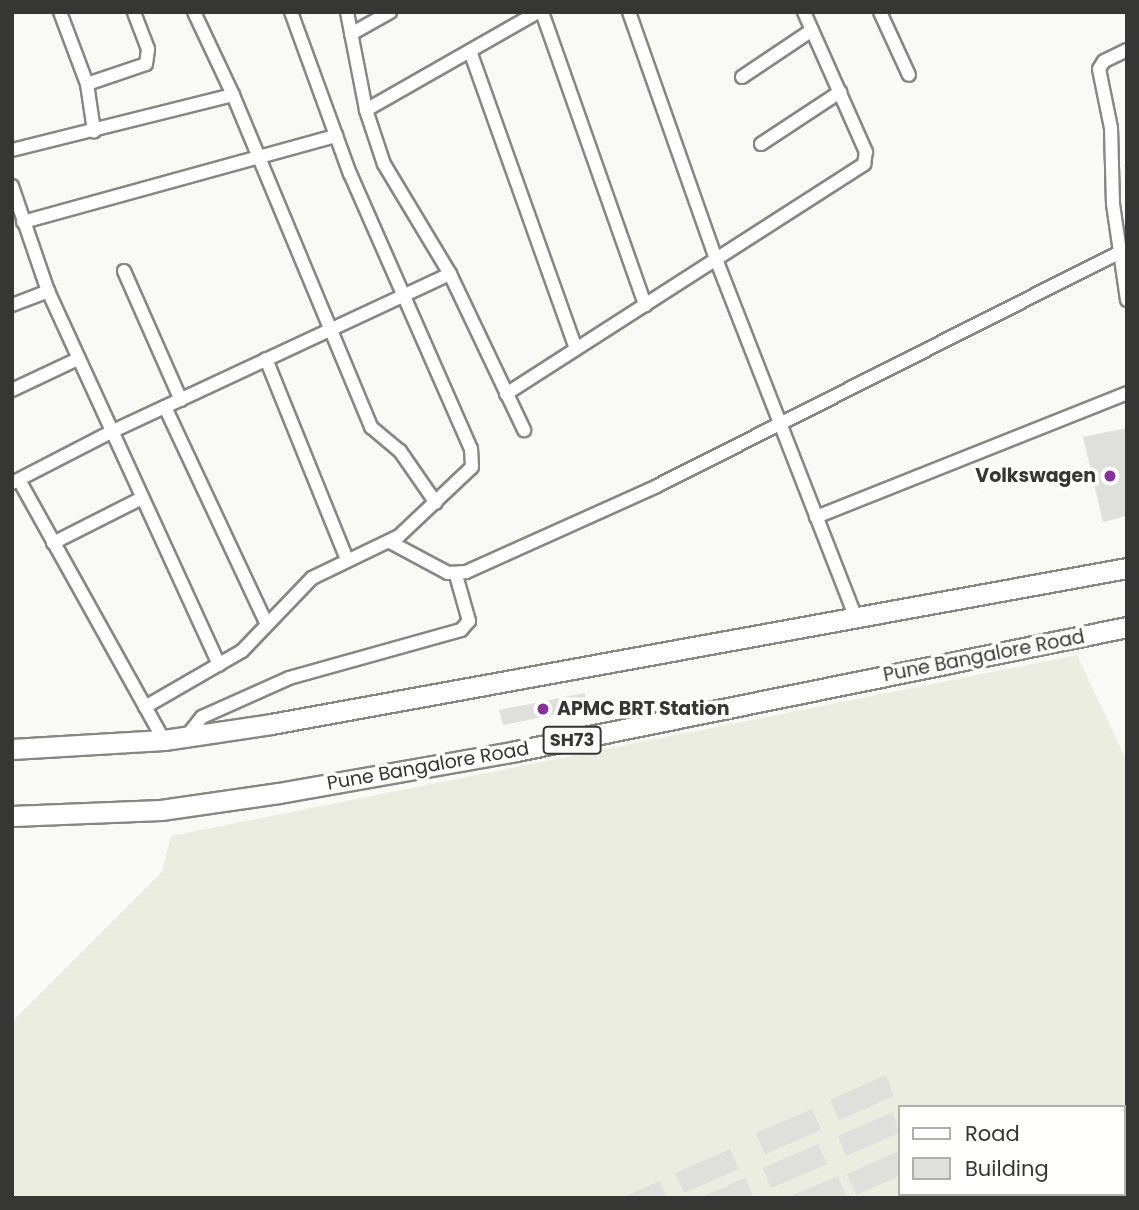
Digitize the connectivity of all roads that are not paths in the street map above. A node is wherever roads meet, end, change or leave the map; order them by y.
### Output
1 (60, 12) edge
2 (134, 12) edge
3 (194, 12) edge
4 (291, 12) edge
5 (347, 12) edge
6 (390, 12) edge
7 (540, 12) edge
8 (629, 12) edge
9 (804, 12) edge
10 (880, 12) edge
11 (812, 30) junction
12 (351, 34) junction
13 (1127, 50) edge
14 (470, 51) junction
15 (909, 75) dead end
16 (742, 77) dead end
17 (87, 84) junction
18 (840, 92) junction
19 (233, 95) junction
20 (366, 110) junction
21 (94, 131) junction
22 (336, 136) junction
23 (761, 144) dead end
24 (12, 150) edge
25 (258, 157) junction
26 (12, 186) edge
27 (1127, 200) edge
28 (1113, 204) junction
29 (23, 222) junction
30 (1118, 253) junction
31 (716, 259) junction
32 (124, 271) dead end
33 (450, 274) junction
34 (48, 292) junction
35 (406, 295) junction
36 (1127, 300) edge
37 (12, 305) edge
38 (645, 305) junction
39 (330, 328) junction
40 (576, 349) junction
41 (78, 359) junction
42 (266, 359) junction
43 (12, 390) edge
44 (1127, 393) edge
45 (506, 394) junction
46 (181, 400) junction
47 (165, 407) junction
48 (780, 424) junction
49 (524, 430) dead end
50 (111, 432) junction
51 (16, 482) edge
52 (142, 498) junction
53 (436, 503) junction
54 (816, 517) junction
55 (390, 542) junction
56 (53, 543) junction
57 (347, 559) junction
58 (1127, 568) edge
59 (456, 575) junction
60 (855, 615) junction
61 (266, 623) junction
62 (1127, 627) edge
63 (219, 665) junction
64 (145, 707) junction
65 (187, 736) junction
66 (164, 740) junction
67 (12, 749) edge
68 (12, 816) edge

1 - 17 street
2 - 17 street
3 - 19 street
4 - 22 street
5 - 12 street
6 - 12 street
7 - 14 street
7 - 38 street
8 - 31 street
9 - 11 street
10 - 15 street
11 - 16 street
11 - 18 street
12 - 20 street
13 - 28 street
14 - 20 street
14 - 40 street
17 - 21 street
18 - 23 street
18 - 31 street
19 - 21 street
19 - 25 street
20 - 33 street
21 - 24 street
22 - 25 street
22 - 35 street
25 - 29 street
25 - 39 street
26 - 29 street
27 - 28 street
28 - 30 street
29 - 34 street
30 - 36 street
30 - 48 street
31 - 38 street
31 - 48 street
32 - 46 street
33 - 35 street
33 - 45 street
34 - 37 street
34 - 41 street
35 - 39 street
35 - 53 street
38 - 40 street
39 - 42 street
39 - 53 street
40 - 45 street
41 - 43 street
41 - 50 street
42 - 46 street
42 - 57 street
44 - 54 street
45 - 49 street
46 - 47 street
47 - 50 street
47 - 61 street
48 - 54 street
48 - 59 street
50 - 51 street
50 - 52 street
51 - 56 street
52 - 56 street
52 - 63 street
53 - 55 street
54 - 60 street
55 - 57 street
55 - 59 street
56 - 64 street
57 - 61 street
58 - 60 main road
59 - 65 street
60 - 65 main road
61 - 63 street
62 - 68 main road, Pune Bangalore Road / SH73
63 - 64 street
64 - 66 street
65 - 66 main road
66 - 67 main road

